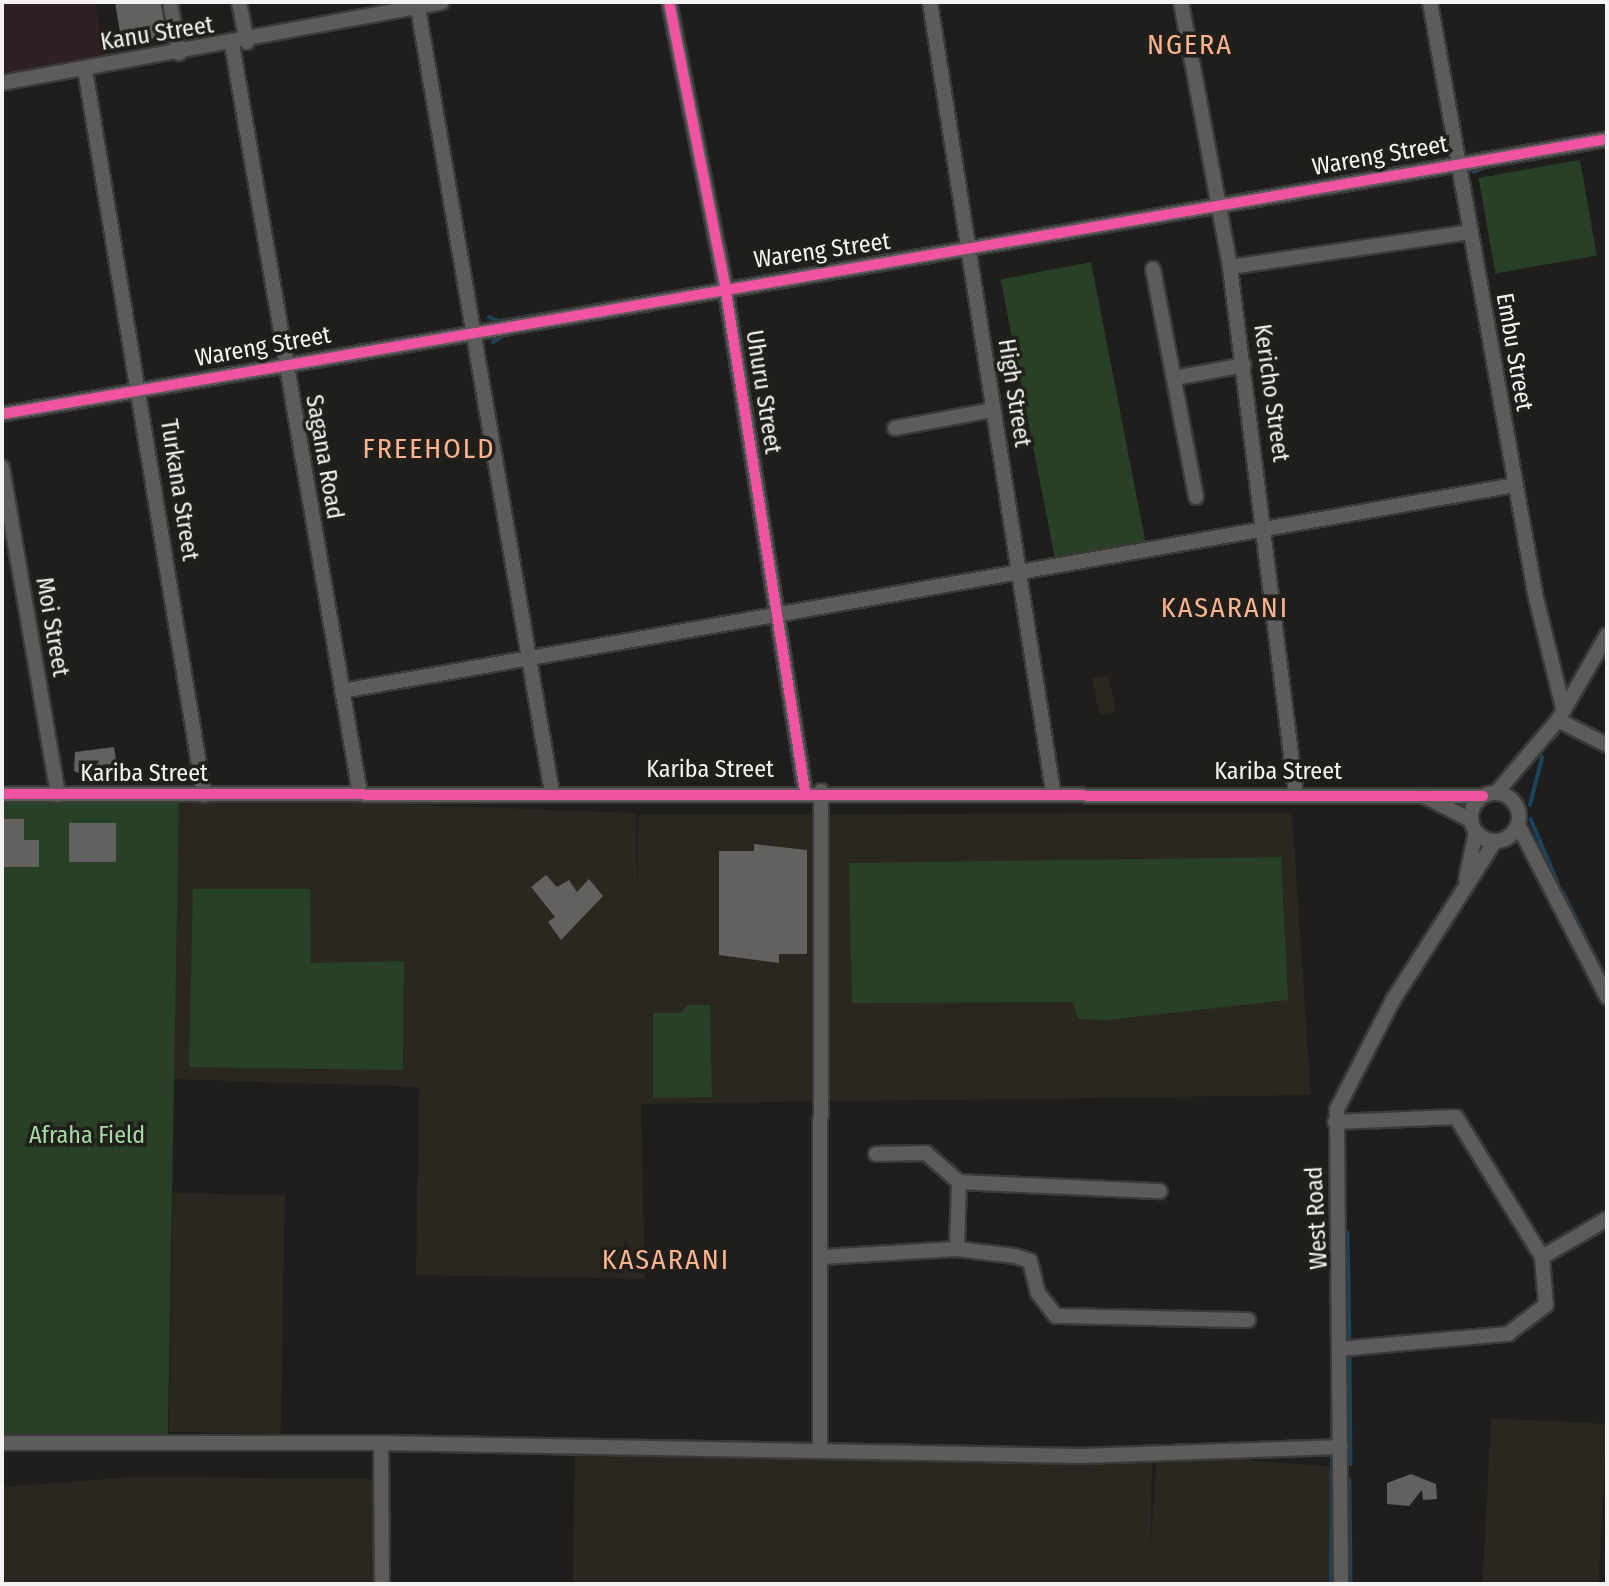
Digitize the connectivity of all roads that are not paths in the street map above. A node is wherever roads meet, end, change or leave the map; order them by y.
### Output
1 (170, 2) edge
2 (239, 2) edge
3 (442, 2) edge
4 (669, 2) edge
5 (930, 2) edge
6 (1181, 2) edge
7 (1430, 2) edge
8 (417, 4) edge
9 (240, 43) junction
10 (179, 53) junction
11 (85, 69) junction
12 (2, 83) edge
13 (1607, 139) edge
14 (1457, 164) junction
15 (1218, 205) junction
16 (1469, 232) junction
17 (969, 251) junction
18 (1230, 267) junction
19 (1153, 269) dead end
20 (725, 286) junction
21 (472, 332) junction
22 (285, 364) junction
23 (1244, 365) junction
24 (1174, 378) junction
25 (141, 389) junction
26 (993, 410) junction
27 (2, 414) edge
28 (895, 428) dead end
29 (2, 467) edge
30 (1515, 485) junction
31 (1196, 497) dead end
32 (1267, 531) junction
33 (1022, 572) junction
34 (779, 616) junction
35 (1607, 635) edge
36 (532, 661) junction
37 (342, 691) junction
38 (1561, 714) junction
39 (1607, 744) edge
40 (1522, 769) junction
41 (805, 791) junction
42 (821, 791) junction
43 (1053, 791) junction
44 (552, 793) junction
45 (1419, 793) junction
46 (2, 794) edge
47 (204, 794) junction
48 (360, 794) junction
49 (1296, 794) junction
50 (1490, 794) junction
51 (58, 795) junction
52 (1515, 802) junction
53 (1518, 825) junction
54 (1473, 826) junction
55 (1500, 840) junction
56 (1537, 861) junction
57 (1466, 884) junction
58 (1607, 996) edge
59 (1335, 1122) junction
60 (876, 1154) dead end
61 (959, 1182) junction
62 (1160, 1191) dead end
63 (1607, 1219) edge
64 (957, 1249) junction
65 (821, 1256) junction
66 (1542, 1256) junction
67 (1248, 1320) dead end
68 (1339, 1349) junction
69 (2, 1443) edge
70 (381, 1443) junction
71 (1340, 1447) junction
72 (820, 1451) junction
73 (382, 1584) edge
74 (1341, 1584) edge

1 - 10 street
2 - 9 street, Sagana Road
3 - 8 street, Kanu Street
4 - 20 street, Uhuru Street
5 - 17 street, High Street
6 - 15 street, Kericho Street
7 - 14 street, Embu Street
8 - 9 street, Kanu Street
8 - 21 street
9 - 10 street, Kanu Street
9 - 22 street, Sagana Road
10 - 11 street, Kanu Street
11 - 12 street, Kanu Street
11 - 25 street, Turkana Street
13 - 14 street, Wareng Street
14 - 15 street, Wareng Street
14 - 16 street, Embu Street
15 - 17 street, Wareng Street
15 - 18 street, Kericho Street
16 - 18 street
16 - 30 street, Embu Street
17 - 20 street, Wareng Street
17 - 26 street, High Street
18 - 23 street, Kericho Street
19 - 24 street
20 - 21 street, Wareng Street
20 - 34 street, Uhuru Street
21 - 22 street, Wareng Street
21 - 36 street
22 - 25 street, Wareng Street
22 - 37 street, Sagana Road
23 - 24 street
23 - 32 street, Kericho Street
24 - 31 street
25 - 27 street, Wareng Street
25 - 47 street, Turkana Street
26 - 28 street
26 - 33 street, High Street
29 - 51 street, Moi Street
30 - 32 street
30 - 38 street, Embu Street
32 - 33 street
32 - 49 street, Kericho Street
33 - 34 street
33 - 43 street, High Street
34 - 36 street
34 - 41 street, Uhuru Street
35 - 38 street
36 - 37 street
36 - 44 street
37 - 48 street, Sagana Road
38 - 39 street
38 - 40 street
40 - 50 street, West Road
40 - 52 street
41 - 42 street, Kariba Street
41 - 44 street, Kariba Street
42 - 43 street, Kariba Street
42 - 65 street
43 - 49 street, Kariba Street
44 - 48 street, Kariba Street
45 - 49 street, Kariba Street
45 - 50 street, Kariba Street
45 - 54 street
46 - 51 street, Kariba Street
47 - 48 street, Kariba Street
47 - 51 street, Kariba Street
50 - 52 street
50 - 54 street, West Road
52 - 53 street
53 - 55 street, West Road
53 - 56 street
54 - 55 street
54 - 57 street, West Road
55 - 56 street
55 - 57 street, West Road
56 - 58 street
57 - 59 street, West Road
59 - 66 street
59 - 68 street, West Road
60 - 61 street
61 - 62 street
61 - 64 street
63 - 66 street
64 - 65 street
64 - 67 street
65 - 72 street
66 - 68 street
68 - 71 street, West Road
69 - 70 street
70 - 72 street
70 - 73 street
71 - 72 street
71 - 74 street, West Road

